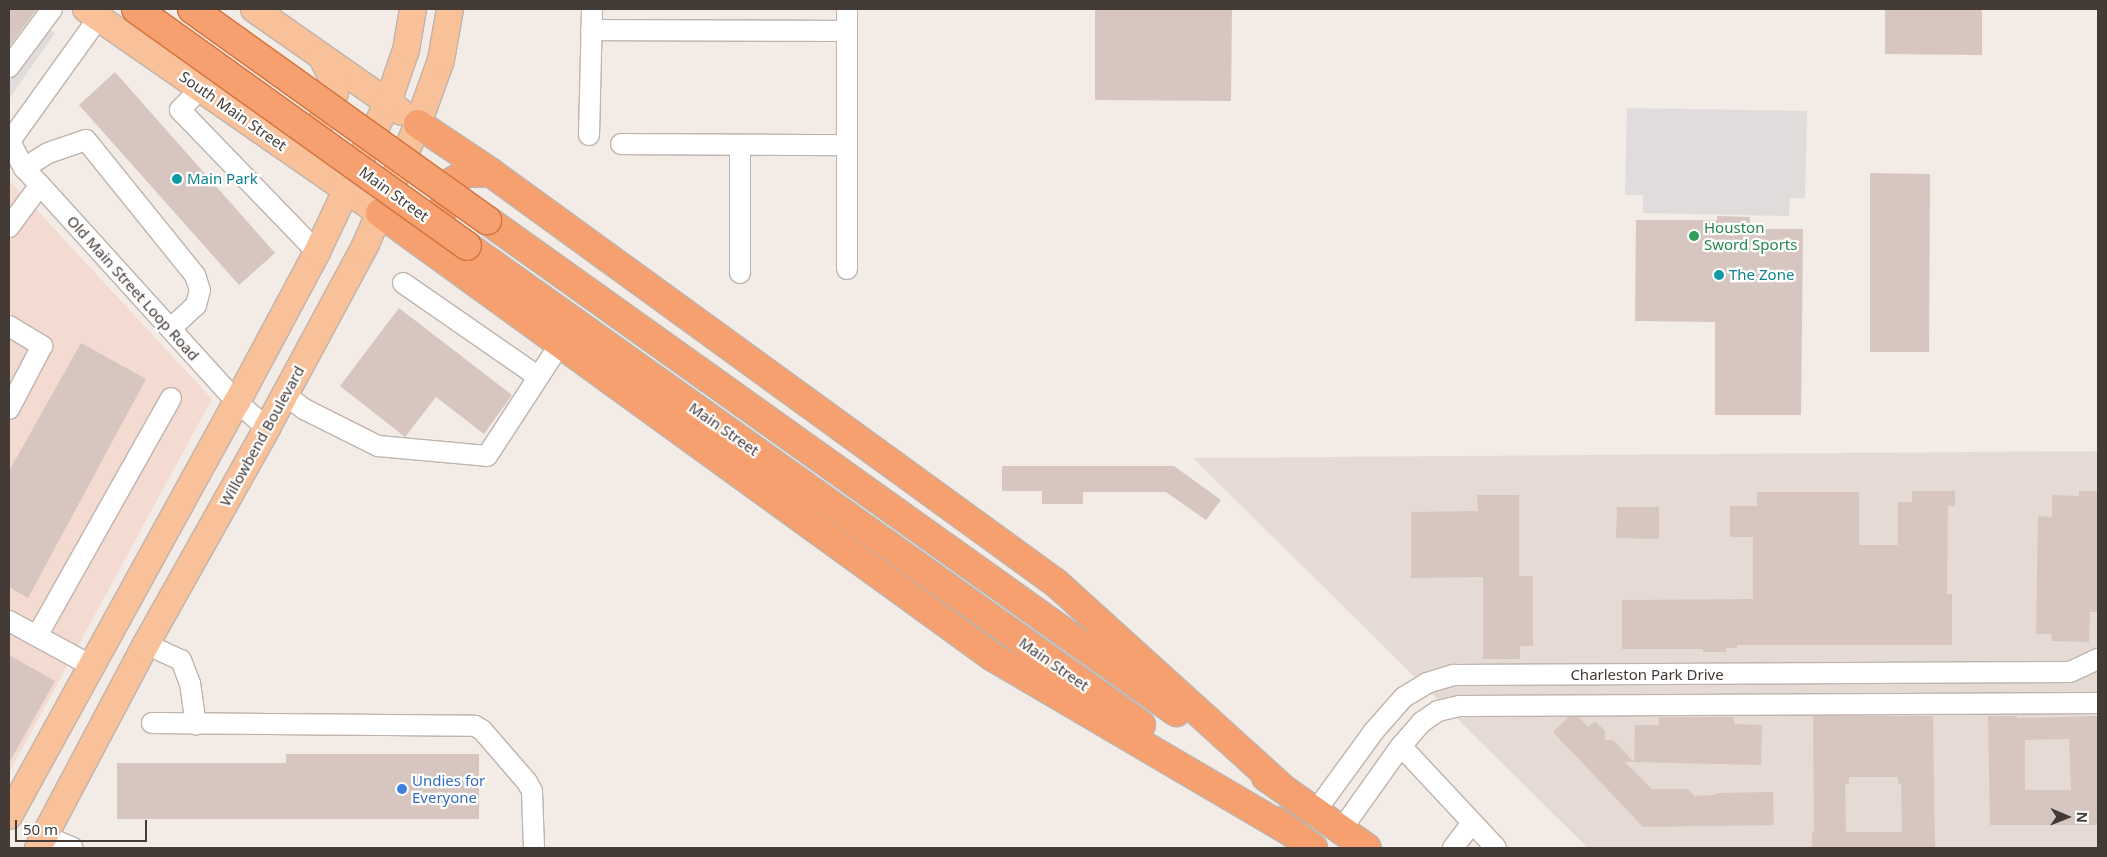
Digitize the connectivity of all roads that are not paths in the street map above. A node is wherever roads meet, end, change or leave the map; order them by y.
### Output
1 (136, 9) edge
2 (192, 9) edge
3 (254, 9) edge
4 (413, 9) edge
5 (450, 9) edge
6 (592, 9) edge
7 (847, 9) edge
8 (47, 10) edge
9 (92, 13) edge
10 (591, 30) junction
11 (847, 31) junction
12 (321, 56) junction
13 (9, 67) edge
14 (200, 89) junction
15 (388, 102) junction
16 (418, 124) junction
17 (589, 135) dead end
18 (10, 140) edge
19 (273, 140) junction
20 (621, 144) dead end
21 (740, 145) junction
22 (847, 145) junction
23 (24, 168) junction
24 (490, 172) junction
25 (40, 185) junction
26 (346, 191) junction
27 (380, 214) junction
28 (9, 228) edge
29 (316, 252) junction
30 (439, 257) junction
31 (848, 270) dead end
32 (740, 273) dead end
33 (403, 283) dead end
34 (9, 326) edge
35 (170, 328) junction
36 (560, 344) junction
37 (539, 377) junction
38 (285, 395) junction
39 (171, 398) dead end
40 (237, 402) junction
41 (9, 409) edge
42 (268, 428) junction
43 (9, 621) edge
44 (112, 625) junction
45 (37, 636) junction
46 (146, 644) junction
47 (2098, 659) edge
48 (90, 666) junction
49 (2027, 672) junction
50 (1509, 675) junction
51 (1785, 675) junction
52 (2027, 703) junction
53 (2098, 703) edge
54 (1509, 705) junction
55 (1785, 705) junction
56 (152, 723) dead end
57 (196, 725) junction
58 (1401, 746) junction
59 (1281, 787) junction
60 (1315, 812) junction
61 (9, 815) edge
62 (1472, 823) junction
63 (1341, 830) junction
64 (1291, 832) junction
65 (41, 842) edge
66 (73, 848) edge
67 (534, 848) edge
68 (1313, 848) edge
69 (1367, 848) edge
70 (1453, 848) edge
71 (1496, 848) edge

1 - 64 highway, Main Street, bridge
2 - 59 highway, Main Street, bridge
3 - 12 main road
4 - 15 main road
5 - 16 main road, Willowbend Boulevard
6 - 10 street
7 - 11 street
8 - 13 street
9 - 14 main road, South Main Street
9 - 18 street
10 - 11 street
10 - 17 street
11 - 22 street
12 - 15 main road
12 - 19 main road
14 - 19 main road, South Main Street
14 - 29 street
15 - 16 main road
15 - 26 main road
16 - 24 highway
16 - 27 main road, Willowbend Boulevard
18 - 23 street, Old Main Street Loop Road
19 - 26 main road, South Main Street
20 - 21 street
21 - 22 street
21 - 32 street
22 - 31 street
23 - 25 street, Old Main Street Loop Road
23 - 35 street
24 - 30 highway
24 - 59 highway
25 - 28 street
25 - 35 street, Old Main Street Loop Road
26 - 27 main road, South Main Street
26 - 29 main road
27 - 30 highway
27 - 38 main road, Willowbend Boulevard
29 - 40 main road
30 - 36 highway
33 - 37 street
34 - 41 street
35 - 40 street, Old Main Street Loop Road
36 - 37 street
36 - 64 highway
37 - 38 street
38 - 42 main road, Willowbend Boulevard
39 - 45 street
40 - 42 street, Old Main Street Loop Road
40 - 44 main road
42 - 46 main road, Willowbend Boulevard
43 - 45 street
44 - 46 main road
44 - 48 main road
45 - 48 street
46 - 57 street
46 - 65 main road, Willowbend Boulevard
47 - 49 street, Charleston Park Drive
48 - 61 main road
49 - 51 street, Charleston Park Drive
49 - 52 street
50 - 51 street, Charleston Park Drive
50 - 54 street
50 - 60 street, Charleston Park Drive
51 - 55 street
52 - 53 street, Charleston Park Drive
52 - 55 street, Charleston Park Drive
54 - 55 street, Charleston Park Drive
54 - 58 street, Charleston Park Drive
56 - 57 street
57 - 67 street
58 - 62 street
58 - 63 street, Charleston Park Drive
59 - 60 highway, Main Street
60 - 63 highway, Main Street
61 - 65 main road
62 - 70 street
62 - 71 street
63 - 69 highway, Main Street
64 - 68 highway, Main Street
65 - 66 street

